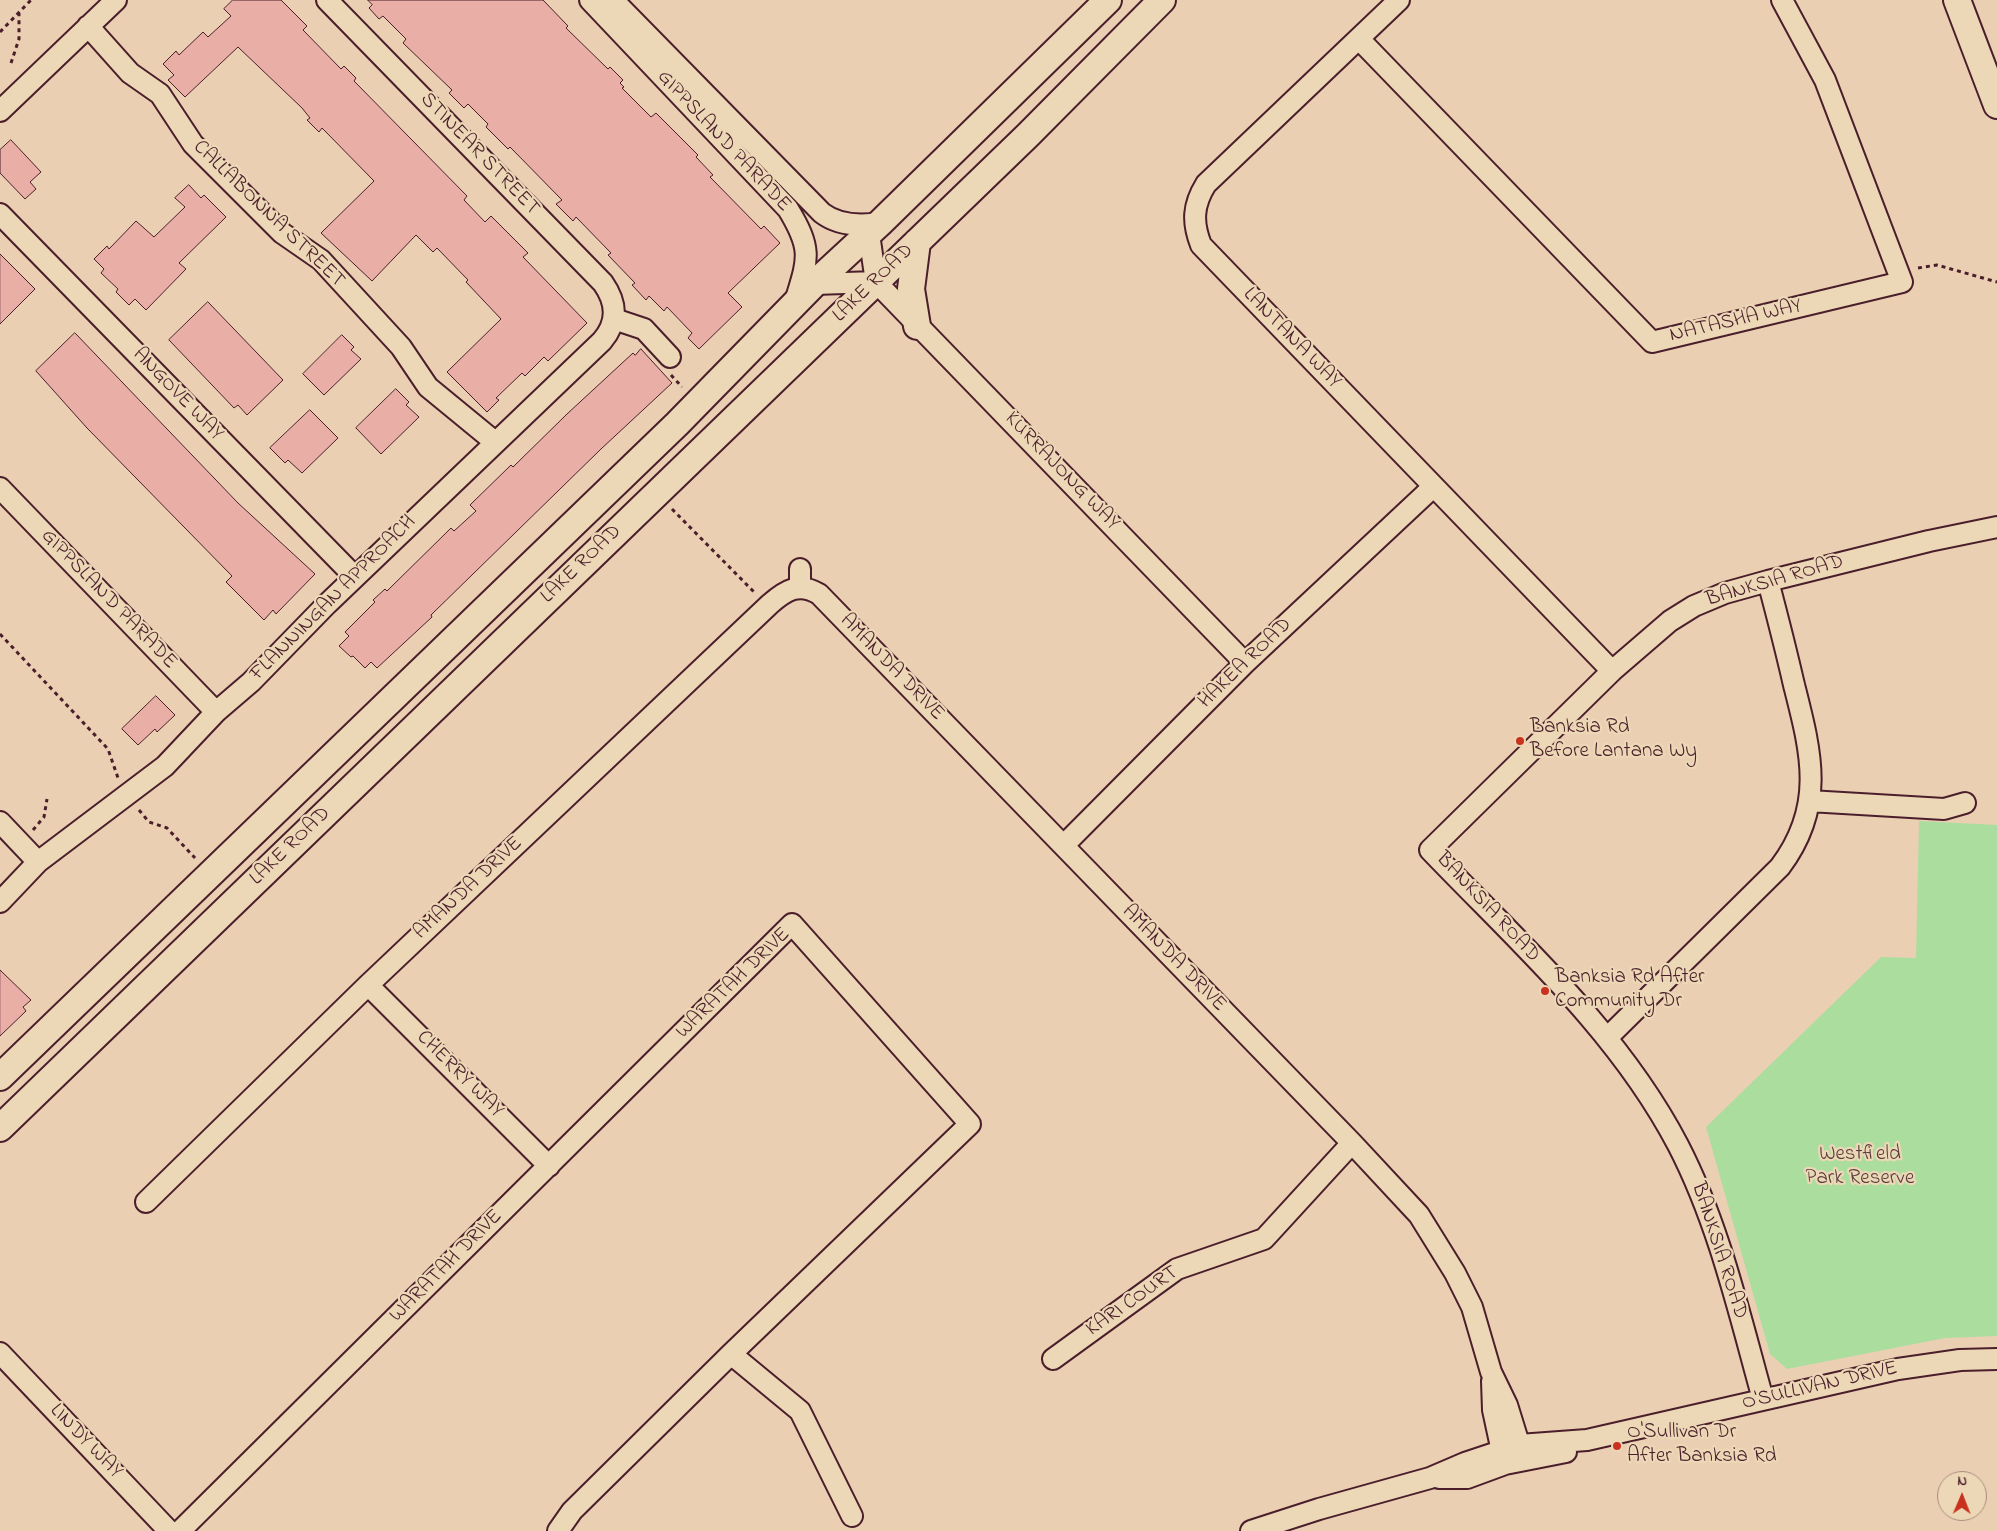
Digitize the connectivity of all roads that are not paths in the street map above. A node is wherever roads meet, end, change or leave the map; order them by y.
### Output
1 (116, 0) edge
2 (327, 0) edge
3 (590, 0) edge
4 (613, 0) edge
5 (1108, 0) edge
6 (1162, 0) edge
7 (1399, 0) edge
8 (1782, 0) edge
9 (1957, 0) edge
10 (88, 26) junction
11 (1359, 38) junction
12 (1997, 105) edge
13 (0, 111) edge
14 (0, 214) edge
15 (875, 229) junction
16 (917, 242) junction
17 (876, 282) junction
18 (814, 284) junction
19 (795, 304) junction
20 (614, 319) junction
21 (917, 326) junction
22 (668, 363) road end
23 (495, 442) junction
24 (1433, 486) junction
25 (0, 488) edge
26 (1997, 527) edge
27 (355, 577) junction
28 (1768, 580) junction
29 (1244, 664) junction
30 (1612, 672) junction
31 (216, 712) junction
32 (1810, 802) junction
33 (1965, 803) dead end
34 (0, 822) edge
35 (1064, 845) junction
36 (38, 862) junction
37 (0, 902) edge
38 (368, 985) junction
39 (1607, 1038) junction
40 (0, 1076) edge
41 (0, 1128) edge
42 (1352, 1143) junction
43 (549, 1166) junction
44 (146, 1202) dead end
45 (0, 1353) edge
46 (731, 1354) junction
47 (1053, 1359) dead end
48 (1997, 1359) edge
49 (1763, 1399) junction
50 (1512, 1454) junction
51 (852, 1516) dead end
52 (169, 1531) edge
53 (180, 1531) edge
54 (558, 1531) edge
55 (1251, 1531) edge

1 - 10 street
2 - 20 street, STINEAR STREET
3 - 19 street, GIPPSLAND PARADE
4 - 15 street, GIPPSLAND PARADE
5 - 15 main road, LAKE ROAD
6 - 16 main road, LAKE ROAD
7 - 11 street, LANTANA WAY
8 - 11 street, NATASHA WAY
9 - 12 main road
10 - 13 street
10 - 23 street, CALLABONNA STREET
11 - 24 street, LANTANA WAY
14 - 27 street, ANGOVE WAY
15 - 17 street
15 - 18 main road, LAKE ROAD
16 - 17 main road, LAKE ROAD
16 - 21 main road
17 - 18 street
17 - 21 street, KURRAJONG WAY
17 - 41 main road, LAKE ROAD
18 - 19 main road, LAKE ROAD
19 - 40 main road, LAKE ROAD
20 - 22 street
20 - 23 street, FLANNINGAN APPROACH
21 - 29 street, KURRAJONG WAY
23 - 27 street, FLANNINGAN APPROACH
24 - 29 street, HAKEA ROAD
24 - 30 street, LANTANA WAY
25 - 31 street, GIPPSLAND PARADE
26 - 28 street, BANKSIA ROAD
27 - 31 street, FLANNINGAN APPROACH
28 - 30 street, BANKSIA ROAD
28 - 32 street
29 - 35 street, HAKEA ROAD
30 - 39 street, BANKSIA ROAD
31 - 36 street, FLANNINGAN APPROACH
32 - 33 street
32 - 39 street
34 - 36 street
35 - 38 street, AMANDA DRIVE
35 - 42 street, AMANDA DRIVE
36 - 37 street, FLANNINGAN APPROACH
38 - 43 street, CHERRY WAY
38 - 44 street, AMANDA DRIVE
39 - 49 street, BANKSIA ROAD
42 - 47 street, KARI COURT
42 - 50 street, AMANDA DRIVE
43 - 46 street, WARATAH DRIVE
43 - 53 street, WARATAH DRIVE
45 - 52 street, LINDY WAY
46 - 51 street
46 - 54 street, WARATAH DRIVE
48 - 49 street, O'SULLIVAN DRIVE
49 - 50 street, O'SULLIVAN DRIVE
50 - 55 street, O'SULLIVAN DRIVE

